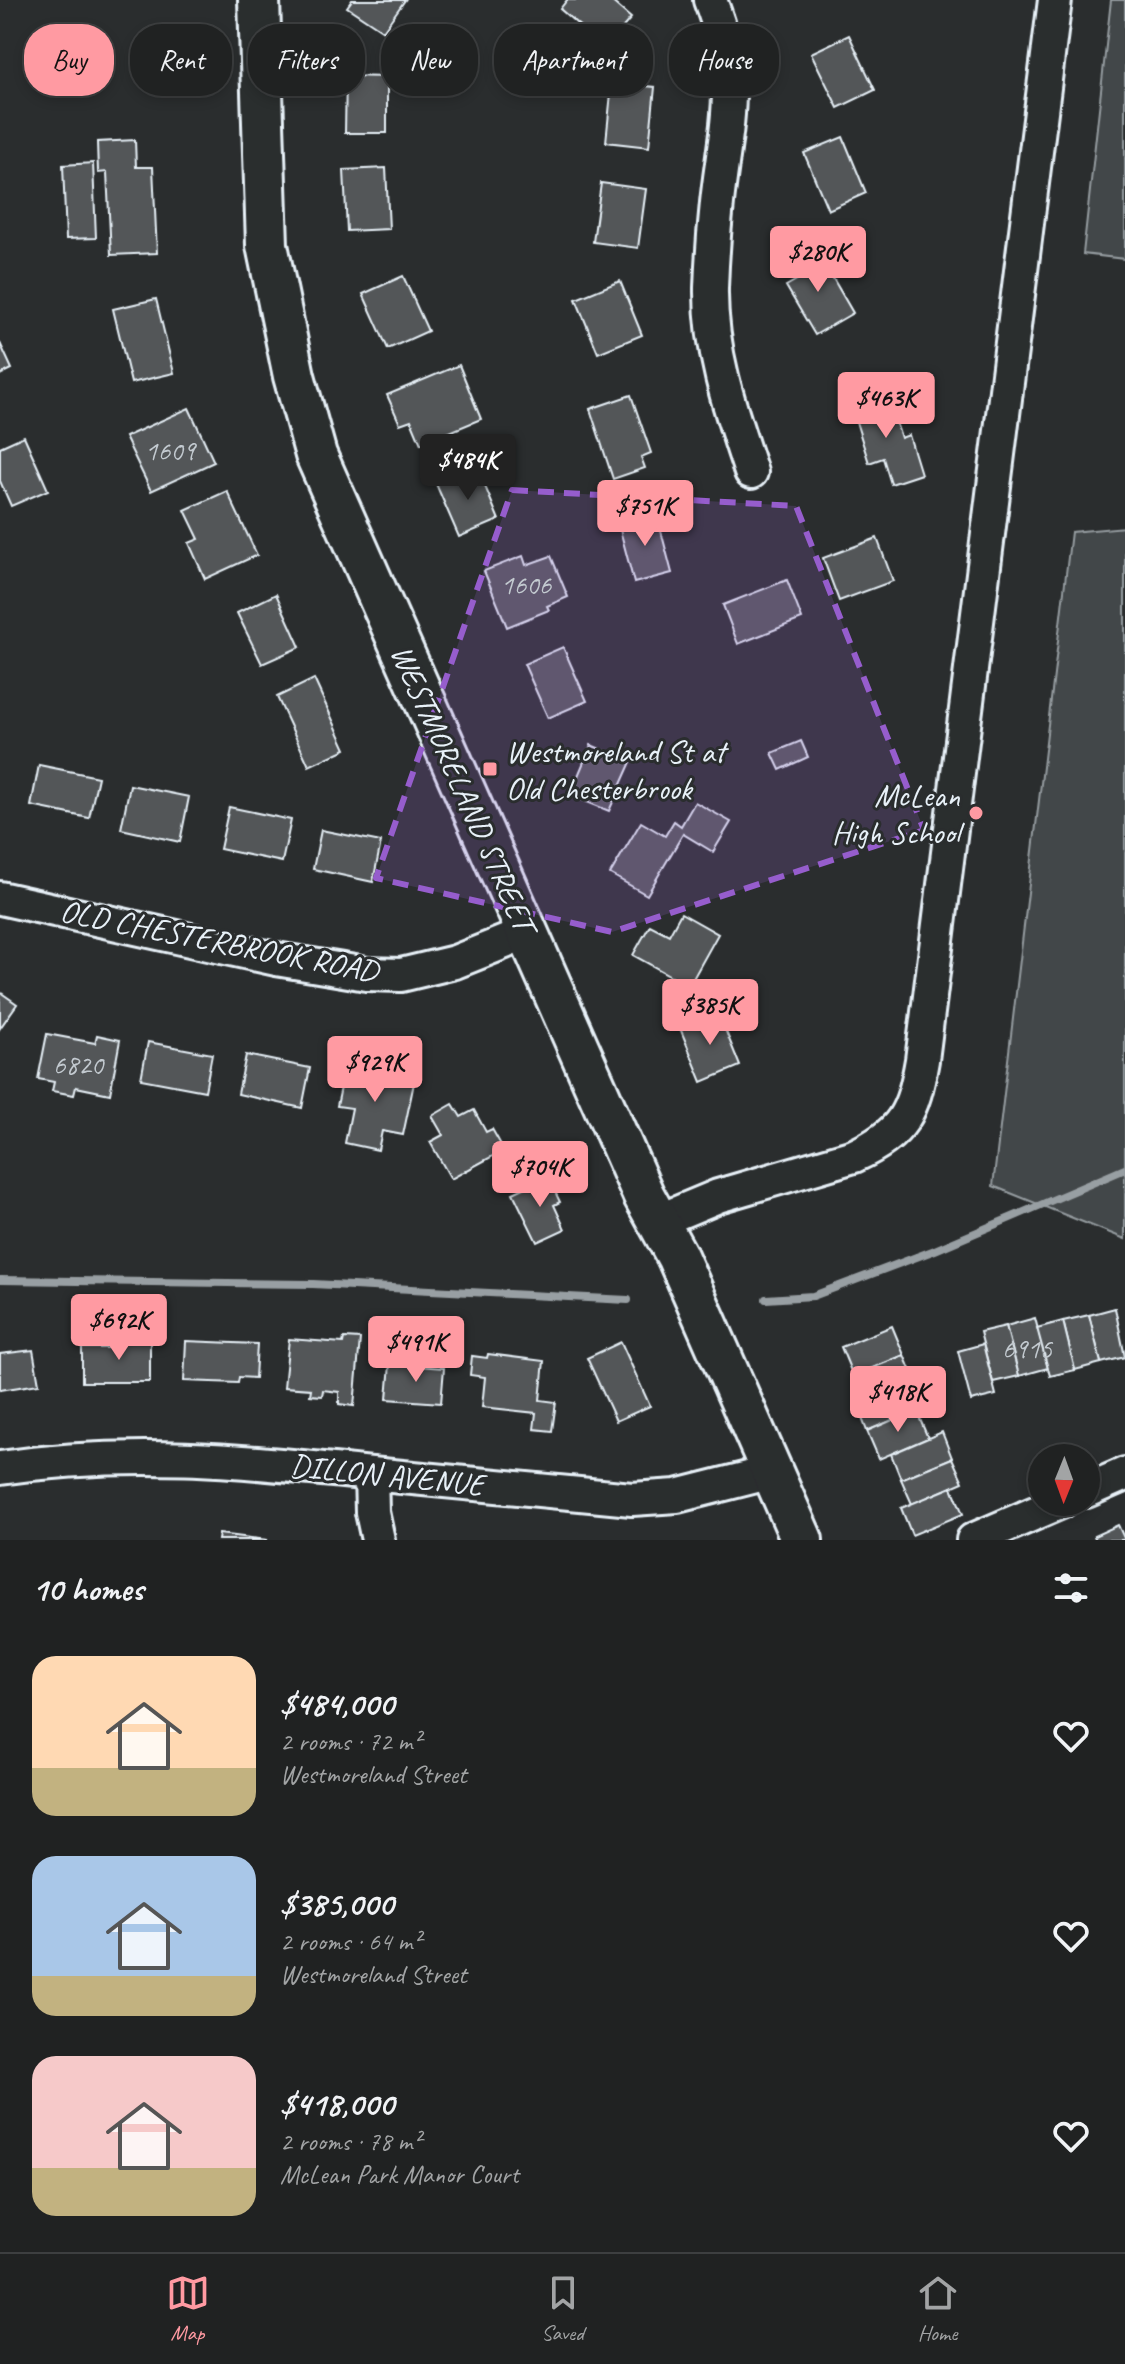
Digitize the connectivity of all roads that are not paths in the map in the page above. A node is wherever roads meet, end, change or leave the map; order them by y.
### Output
1 (259, 0) edge
2 (710, 0) edge
3 (1055, 0) edge
4 (751, 472) dead end
5 (0, 898) edge
6 (527, 933) junction
7 (658, 1221) junction
8 (0, 1468) edge
9 (772, 1472) junction
10 (371, 1474) junction
11 (1125, 1474) edge
12 (1100, 1485) edge
13 (1029, 1516) edge
14 (378, 1540) edge
15 (802, 1540) edge
16 (973, 1540) edge

1 - 6 main road, WESTMORELAND STREET
2 - 4 street
3 - 7 street
5 - 6 street, OLD CHESTERBROOK ROAD
6 - 7 main road, WESTMORELAND STREET
7 - 9 main road, WESTMORELAND STREET
8 - 10 street, DILLON AVENUE
9 - 10 street, DILLON AVENUE
9 - 15 main road, WESTMORELAND STREET
10 - 14 street
11 - 12 street
13 - 16 street

